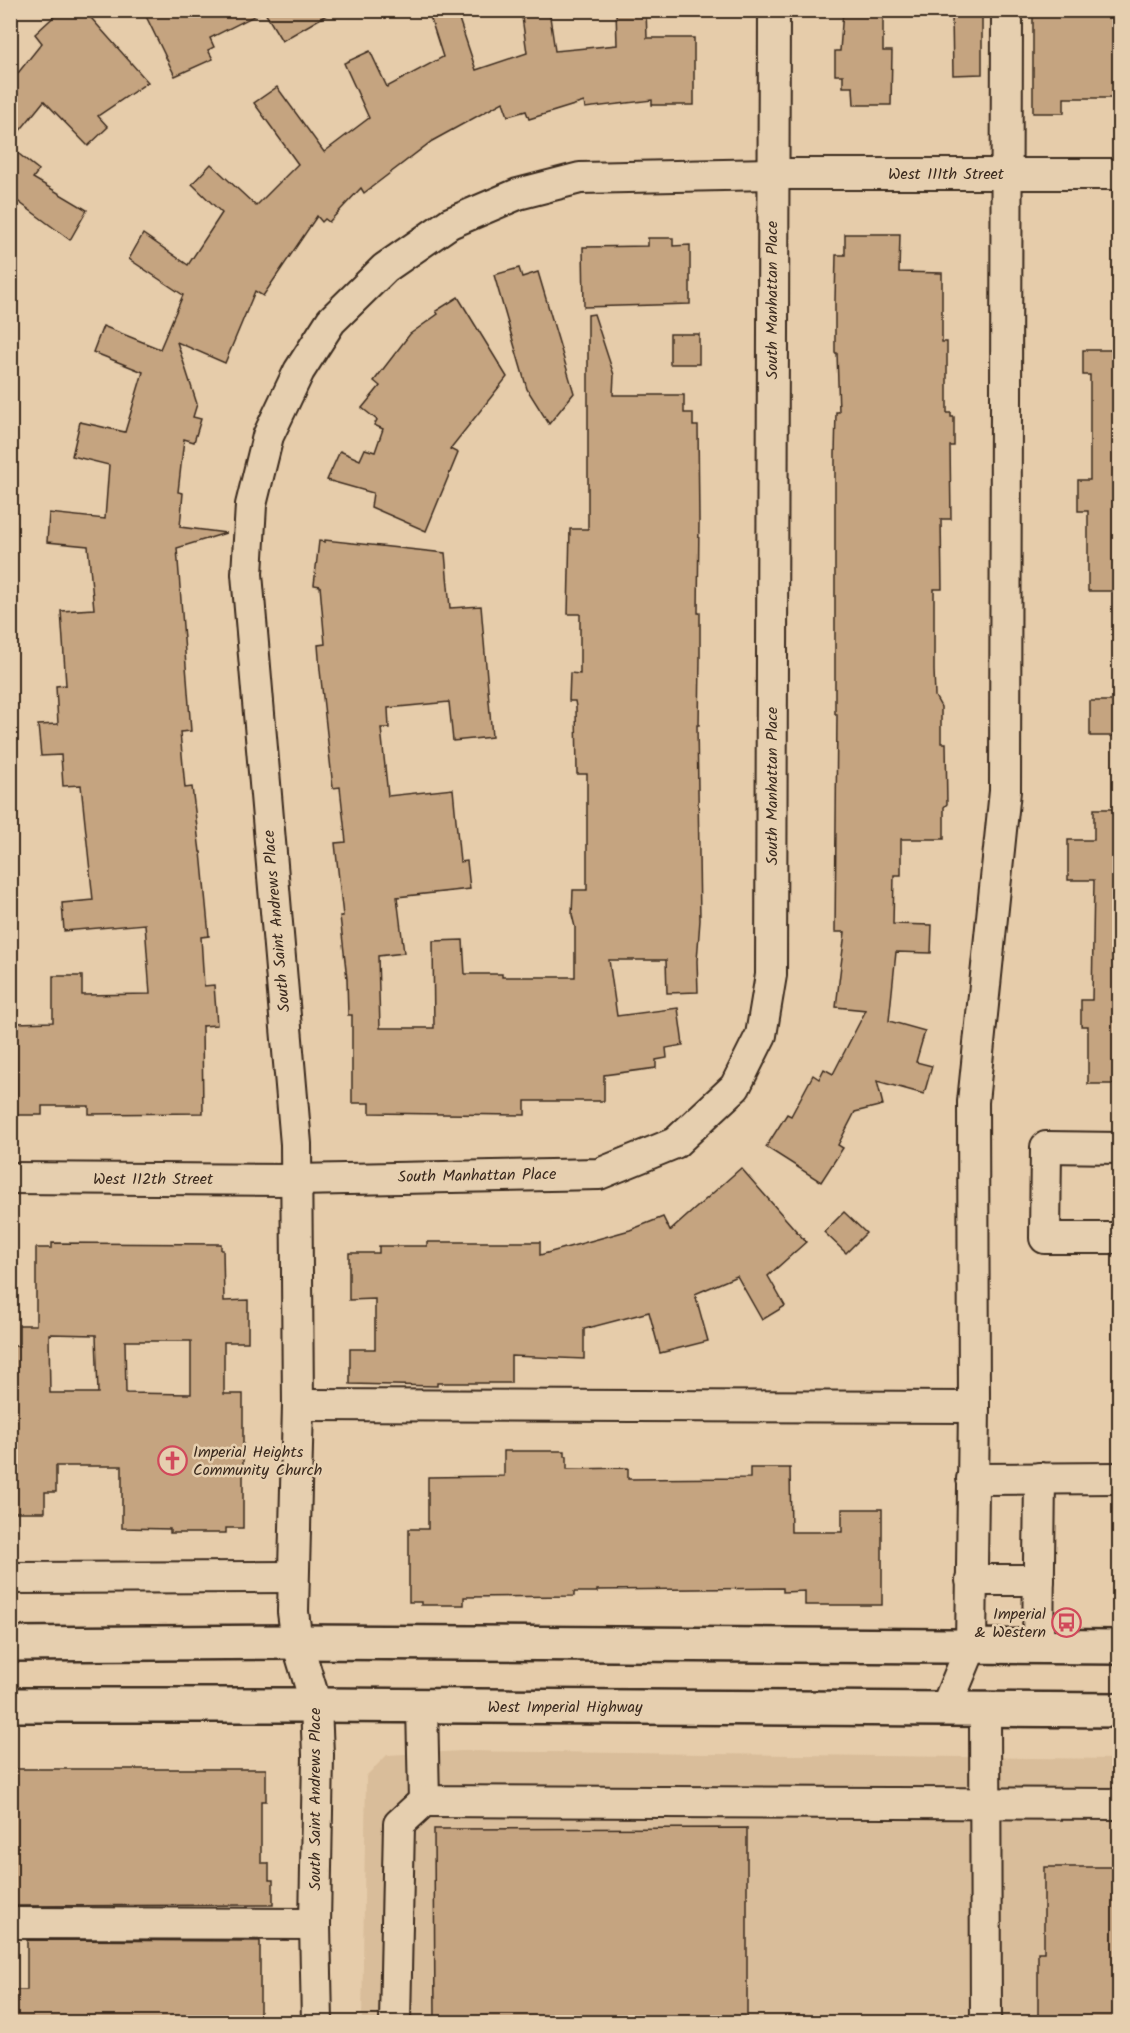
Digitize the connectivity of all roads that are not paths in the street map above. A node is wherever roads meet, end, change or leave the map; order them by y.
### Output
1 (774, 10) edge
2 (1007, 10) edge
3 (1008, 173) junction
4 (772, 174) junction
5 (1119, 174) edge
6 (1119, 1148) edge
7 (10, 1178) edge
8 (296, 1180) junction
9 (1119, 1238) edge
10 (298, 1405) junction
11 (974, 1407) junction
12 (1040, 1478) junction
13 (1119, 1478) edge
14 (972, 1479) junction
15 (293, 1577) junction
16 (10, 1578) edge
17 (971, 1580) junction
18 (1039, 1580) junction
19 (297, 1642) junction
20 (10, 1644) edge
21 (971, 1647) junction
22 (1038, 1647) junction
23 (1119, 1647) edge
24 (10, 1705) edge
25 (316, 1705) junction
26 (423, 1705) junction
27 (945, 1710) junction
28 (985, 1710) junction
29 (1119, 1710) edge
30 (424, 1801) junction
31 (985, 1804) junction
32 (1119, 1804) edge
33 (10, 1923) edge
34 (315, 1924) junction
35 (317, 2022) edge
36 (395, 2022) edge
37 (986, 2022) edge

1 - 4 street, South Manhattan Place
2 - 3 street
3 - 4 street, West 111th Street
3 - 5 street, West 111th Street
3 - 11 street
4 - 8 street, South Saint Andrews Place
4 - 8 street, South Manhattan Place
6 - 9 street
7 - 8 street, West 112th Street
8 - 10 street, South Saint Andrews Place
10 - 11 street
10 - 15 street, South Saint Andrews Place
11 - 14 street
12 - 13 street
12 - 14 street
12 - 18 street
14 - 17 street
15 - 16 street
15 - 19 street, South Saint Andrews Place
17 - 18 street
17 - 21 street
18 - 22 street
19 - 20 main road
19 - 21 main road
19 - 25 street, South Saint Andrews Place
21 - 22 main road
21 - 27 street
22 - 23 main road
24 - 25 main road, West Imperial Highway
25 - 26 main road, West Imperial Highway
25 - 34 street, South Saint Andrews Place
26 - 27 main road, West Imperial Highway
26 - 30 street
27 - 28 main road, West Imperial Highway
28 - 29 main road, West Imperial Highway
28 - 31 street
30 - 31 street
30 - 36 street
31 - 32 street
31 - 37 street
33 - 34 street
34 - 35 street, South Saint Andrews Place

